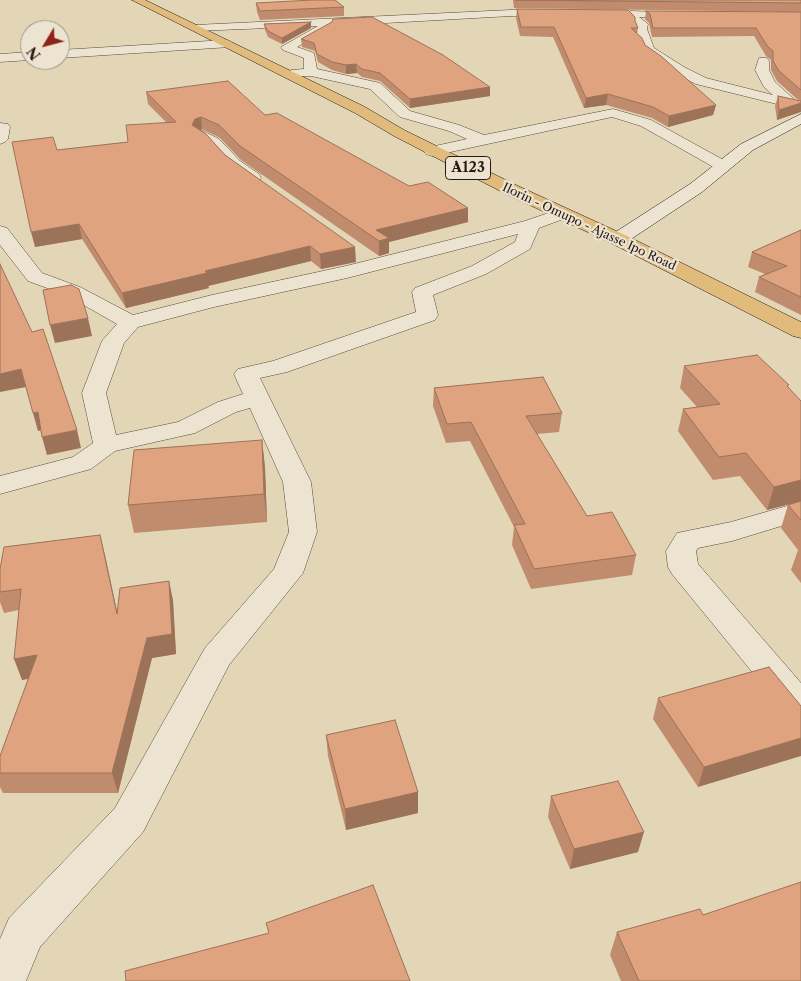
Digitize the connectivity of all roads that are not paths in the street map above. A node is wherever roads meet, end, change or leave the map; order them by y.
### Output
1 (137, 0) edge
2 (532, 0) edge
3 (547, 13) junction
4 (565, 13) edge
5 (690, 15) edge
6 (335, 22) junction
7 (194, 28) junction
8 (227, 44) junction
9 (70, 53) edge
10 (20, 57) edge
11 (0, 58) edge
12 (763, 61) dead end
13 (311, 72) junction
14 (288, 74) junction
15 (799, 113) edge
16 (203, 136) edge
17 (482, 140) junction
18 (432, 150) junction
19 (723, 166) junction
20 (265, 186) edge
21 (560, 214) junction
22 (531, 225) junction
23 (0, 232) edge
24 (618, 239) junction
25 (355, 250) dead end
26 (376, 264) junction
27 (130, 322) junction
28 (801, 331) edge
29 (257, 397) junction
30 (106, 445) junction
31 (0, 485) edge
32 (801, 511) edge
33 (801, 707) edge
34 (4, 981) edge

1 - 7 highway, Ilorin - Omupo - Ajasse Ipo Road / A123
2 - 3 street
3 - 4 street
3 - 6 street
5 - 15 street
6 - 7 street
6 - 13 street
7 - 8 highway, Ilorin - Omupo - Ajasse Ipo Road / A123
8 - 9 street
8 - 14 highway, Ilorin - Omupo - Ajasse Ipo Road / A123
10 - 11 street
12 - 15 street
13 - 14 street
13 - 17 street
14 - 18 highway, Ilorin - Omupo - Ajasse Ipo Road / A123
15 - 19 street
16 - 20 street
17 - 18 street
17 - 19 street
18 - 21 highway, Ilorin - Omupo - Ajasse Ipo Road / A123
19 - 24 street
21 - 22 street
21 - 24 highway, Ilorin - Omupo - Ajasse Ipo Road / A123
22 - 26 street
22 - 29 street
23 - 27 street
24 - 28 highway, Ilorin - Omupo - Ajasse Ipo Road / A123
25 - 26 street
26 - 27 street
27 - 30 street
29 - 30 street
29 - 34 street
30 - 31 street
32 - 33 street

